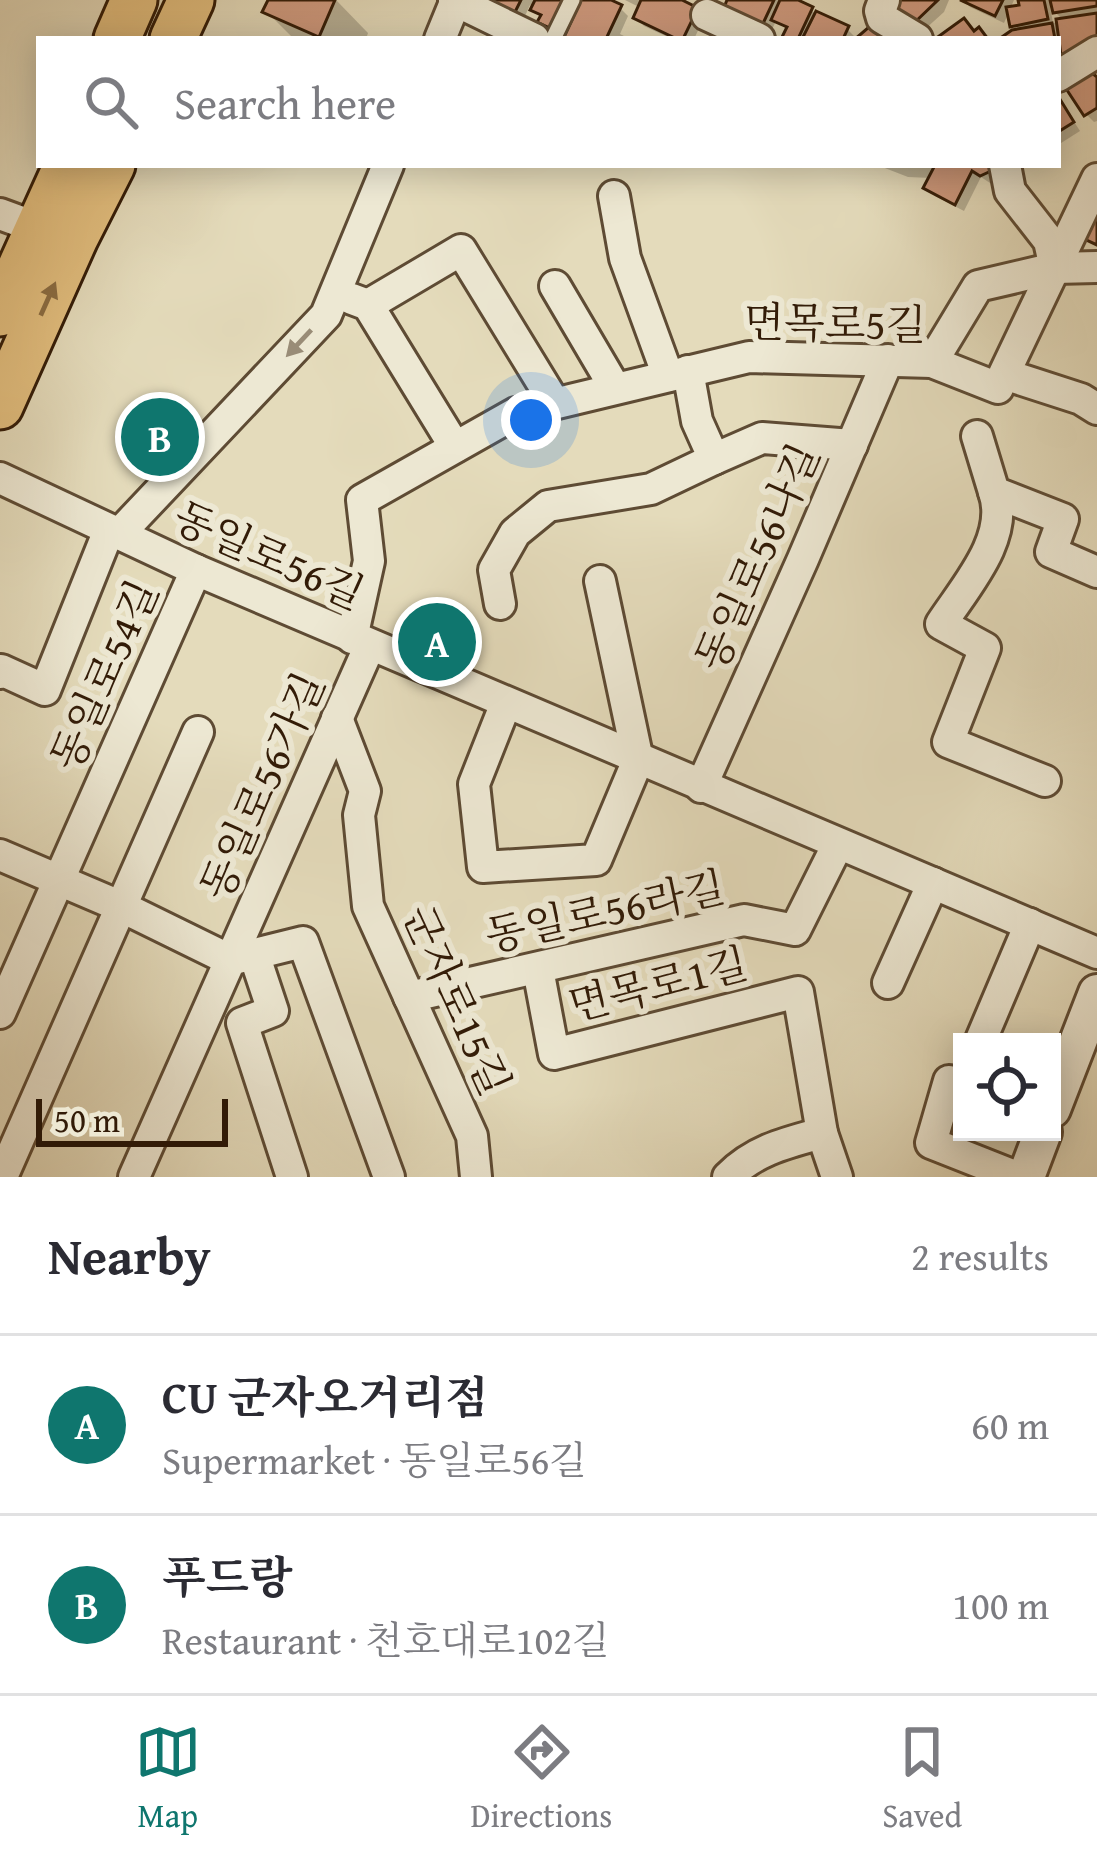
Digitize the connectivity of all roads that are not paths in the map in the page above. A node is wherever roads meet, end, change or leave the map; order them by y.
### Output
1 (134, 0) edge
2 (191, 0) edge
3 (455, 0) edge
4 (572, 0) edge
5 (884, 0) edge
6 (706, 18) edge
7 (118, 36) edge
8 (174, 36) edge
9 (441, 36) edge
10 (528, 36) edge
11 (554, 36) edge
12 (751, 36) edge
13 (912, 36) edge
14 (1097, 52) edge
15 (1061, 74) edge
16 (64, 168) edge
17 (110, 168) edge
18 (387, 168) edge
19 (1006, 168) edge
20 (1097, 179) edge
21 (614, 196) dead end
22 (19, 221) edge
23 (1097, 267) edge
24 (1055, 268) junction
25 (555, 286) dead end
26 (335, 293) junction
27 (368, 305) junction
28 (0, 314) edge
29 (888, 360) junction
30 (932, 362) junction
31 (678, 374) junction
32 (1001, 381) junction
33 (615, 388) junction
34 (554, 402) junction
35 (0, 406) edge
36 (1097, 409) edge
37 (977, 436) dead end
38 (852, 445) junction
39 (455, 447) junction
40 (714, 459) junction
41 (0, 478) edge
42 (994, 492) junction
43 (114, 532) junction
44 (196, 570) junction
45 (1097, 572) edge
46 (600, 581) dead end
47 (500, 604) dead end
48 (361, 641) junction
49 (0, 673) edge
50 (506, 704) junction
51 (337, 718) junction
52 (197, 732) dead end
53 (638, 760) junction
54 (1045, 781) dead end
55 (700, 787) junction
56 (838, 844) junction
57 (0, 855) edge
58 (60, 879) junction
59 (933, 883) junction
60 (122, 907) junction
61 (1030, 924) junction
62 (1097, 953) edge
63 (242, 957) junction
64 (538, 969) junction
65 (888, 982) dead end
66 (1097, 993) edge
67 (409, 997) junction
68 (0, 1013) edge
69 (984, 1033) edge
70 (953, 1082) edge
71 (1061, 1086) edge
72 (822, 1133) junction
73 (1039, 1141) edge
74 (2, 1177) edge
75 (134, 1177) edge
76 (292, 1177) edge
77 (389, 1177) edge
78 (476, 1177) edge
79 (728, 1177) edge
80 (837, 1177) edge
81 (1021, 1177) edge

1 - 7 main road
2 - 8 main road
3 - 9 street
3 - 10 street
4 - 11 lane
5 - 13 street
6 - 12 street
14 - 15 street
16 - 22 main road
35 -> 17 main road
18 - 26 street
19 - 24 street
20 - 24 street
21 - 31 street
22 - 28 main road
23 - 24 street
24 - 30 street
24 - 32 street
25 - 33 street
26 - 27 street
26 -> 43 street
27 - 34 street
27 - 39 street
29 - 30 street, 면목로5길
29 - 31 street, 면목로5길
29 - 38 street, 동일로56나길
30 - 32 street, 면목로5길
31 - 33 street, 면목로5길
31 - 40 street
32 - 36 street, 면목로5길
33 - 34 street, 면목로5길
34 - 39 street, 면목로5길
37 - 42 street
38 - 40 street
38 - 55 street, 동일로56나길
39 - 48 street, 면목로5길
40 - 47 street
41 - 43 street, 동일로56길
42 - 45 street
42 - 54 street
43 - 44 street, 동일로56길
43 - 49 street, 동일로54길
44 - 48 street, 동일로56길
44 - 58 street, 동일로54길
46 - 53 street
48 - 50 street, 동일로56길
48 - 51 street, 동일로56가길
50 - 53 street, 동일로56길
50 - 53 street
51 - 63 street, 동일로56가길
51 - 67 street, 군자로15길
52 - 60 street
53 - 55 street, 동일로56길
55 - 56 street, 동일로56길
56 - 59 street, 동일로56길
56 - 64 street, 동일로56라길
57 - 58 street
58 - 60 street
58 - 68 street, 동일로54길
59 - 61 street, 동일로56길
59 - 65 street
60 - 63 street
60 - 74 street
61 - 62 street, 동일로56길
61 - 69 street
63 - 75 street, 동일로56가길
63 - 76 street, 동일로56가길
63 - 77 street, 동일로56가길
64 - 67 street, 동일로56라길
64 - 72 street, 면목로1길
66 - 71 street
67 - 78 street, 군자로15길
70 - 81 street
72 - 79 street
72 - 80 street, 면목로1길
73 - 81 street

